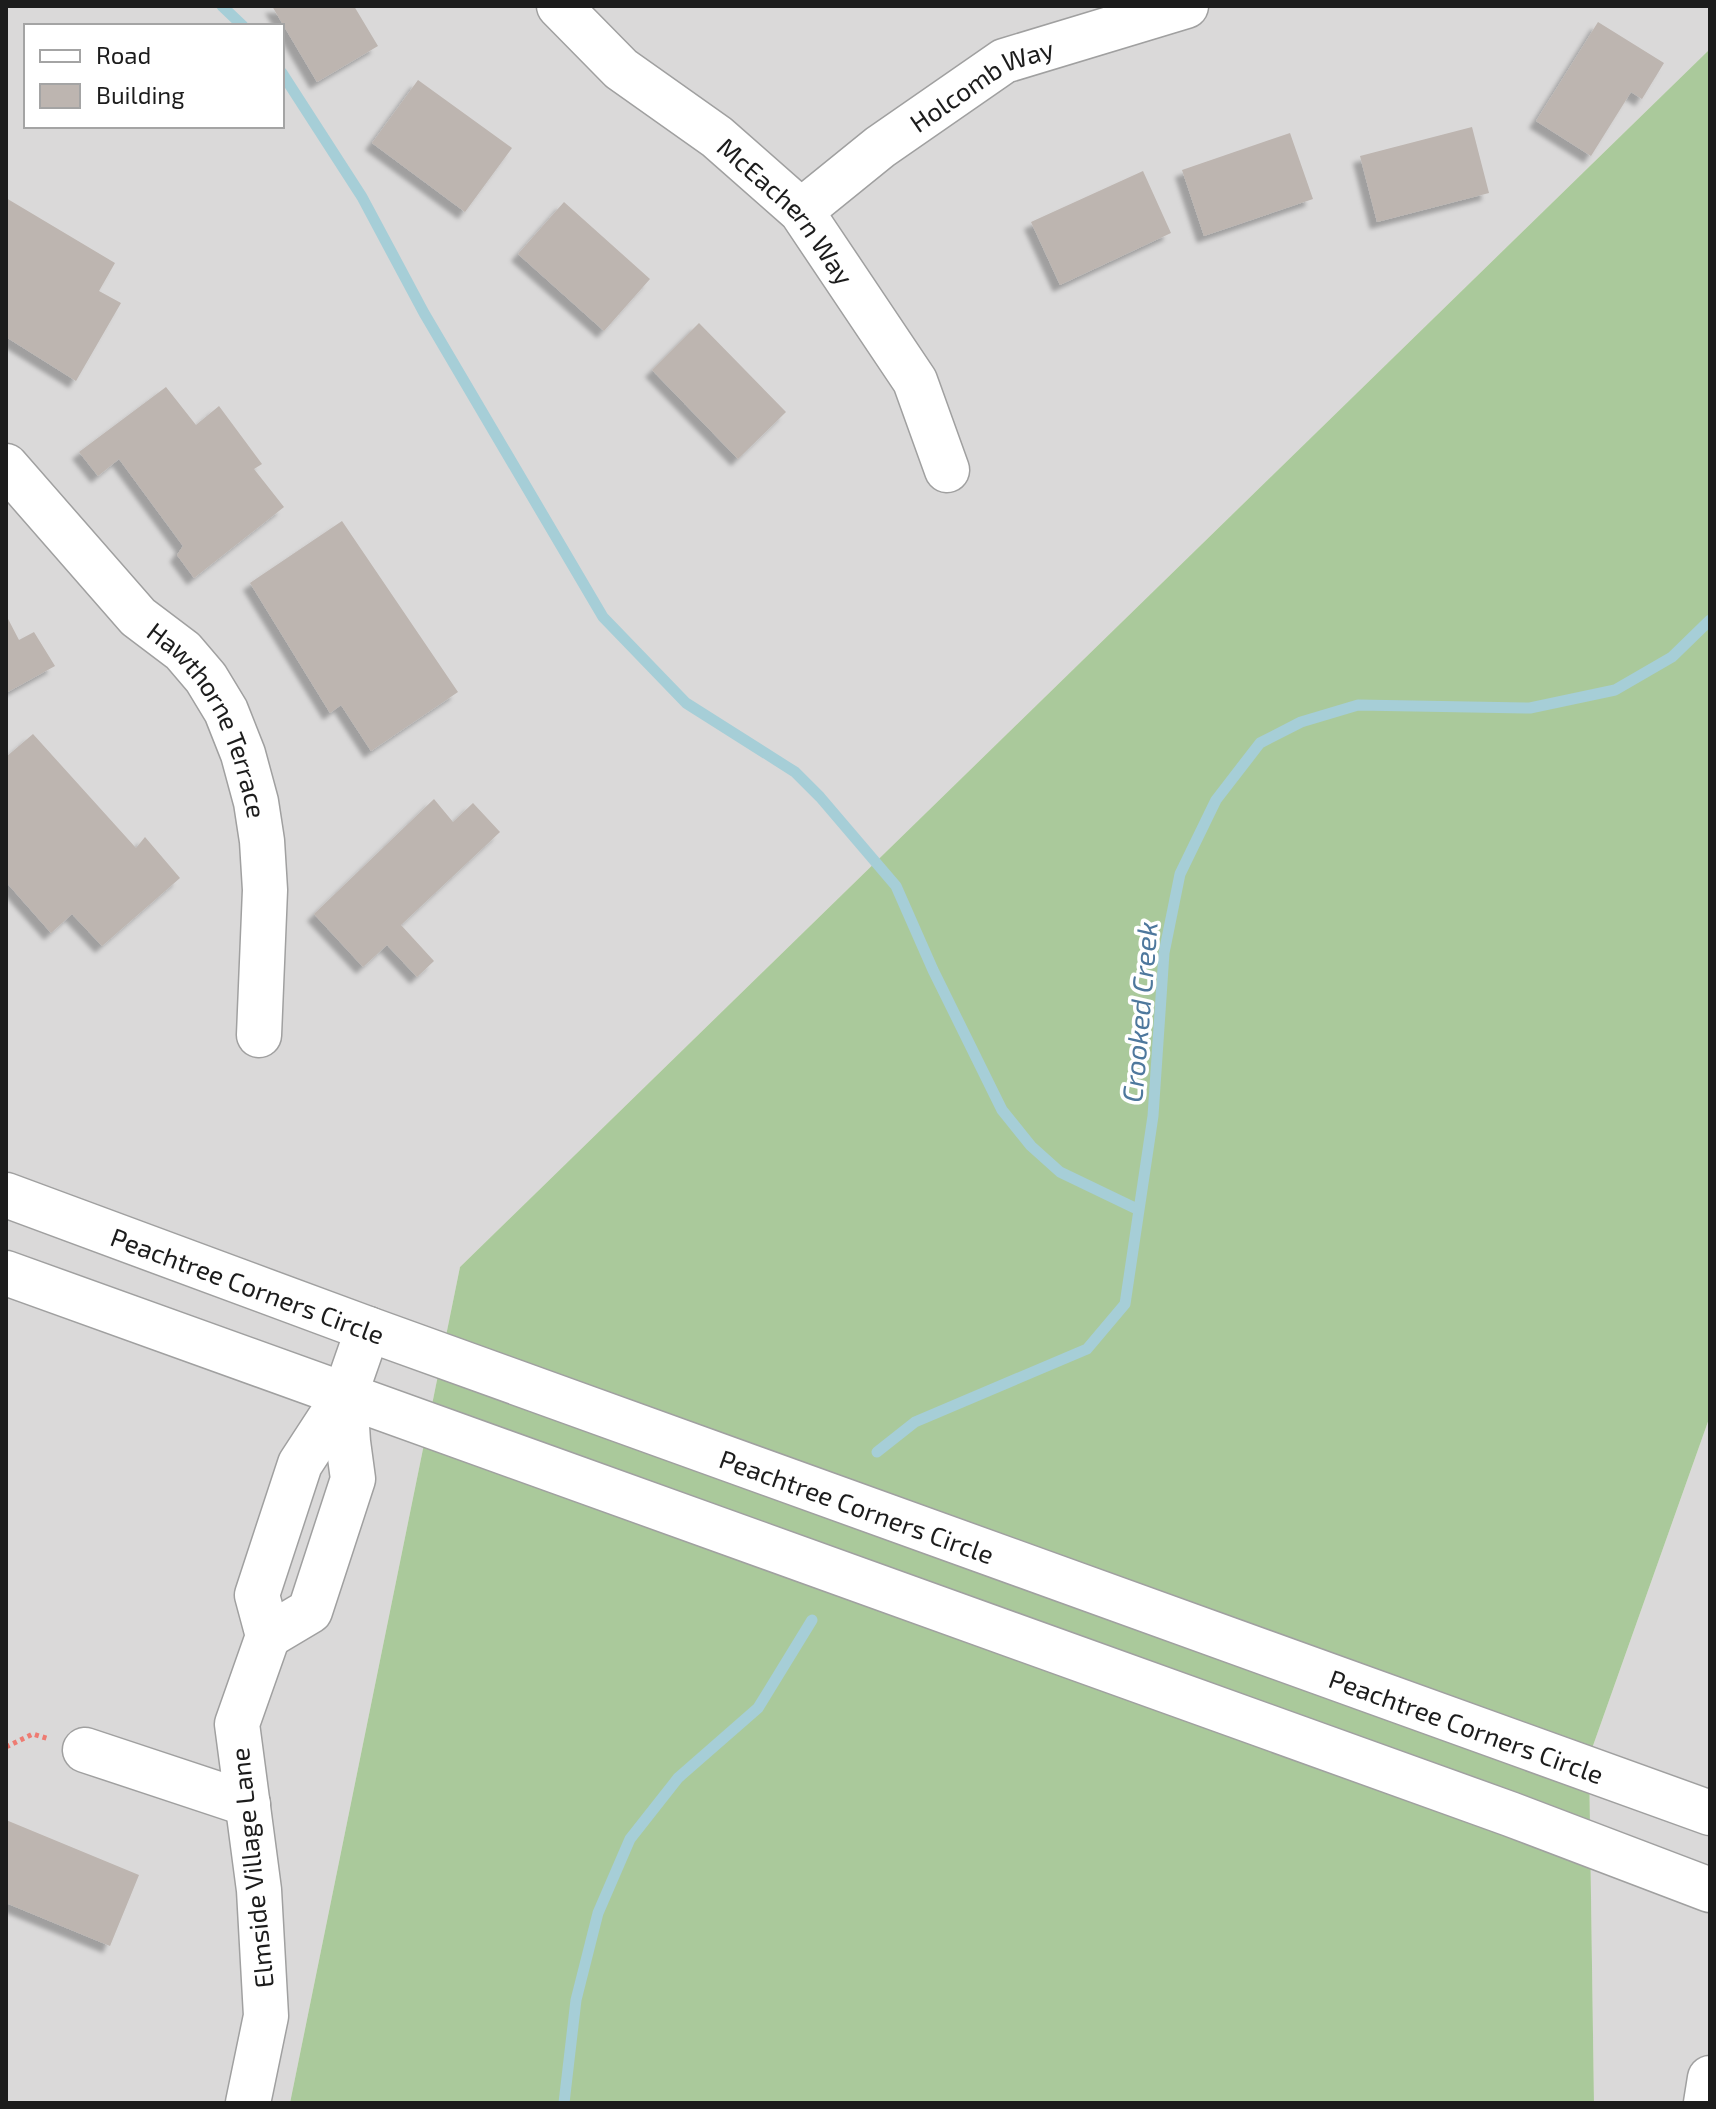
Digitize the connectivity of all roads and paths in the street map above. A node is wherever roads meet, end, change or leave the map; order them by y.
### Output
1 (559, 6) edge
2 (1186, 6) edge
3 (801, 211) junction
4 (6, 466) edge
5 (947, 470) dead end
6 (259, 1035) dead end
7 (6, 1195) edge
8 (6, 1273) edge
9 (368, 1329) junction
10 (345, 1395) junction
11 (85, 1750) dead end
12 (248, 1804) junction
13 (1710, 1813) edge
14 (1710, 1890) edge
15 (1710, 2078) edge
16 (248, 2103) edge
17 (1706, 2103) edge

1 - 3 street, McEachern Way
2 - 3 street, Holcomb Way
3 - 5 street, McEachern Way
4 - 6 street, Hawthorne Terrace
7 - 9 street, Peachtree Corners Circle
8 - 10 street
9 - 10 street, Elmside Village Lane
9 - 13 street, Peachtree Corners Circle
10 - 12 street, Elmside Village Lane
10 - 14 street
11 - 12 street
12 - 16 street, Elmside Village Lane
15 - 17 street

